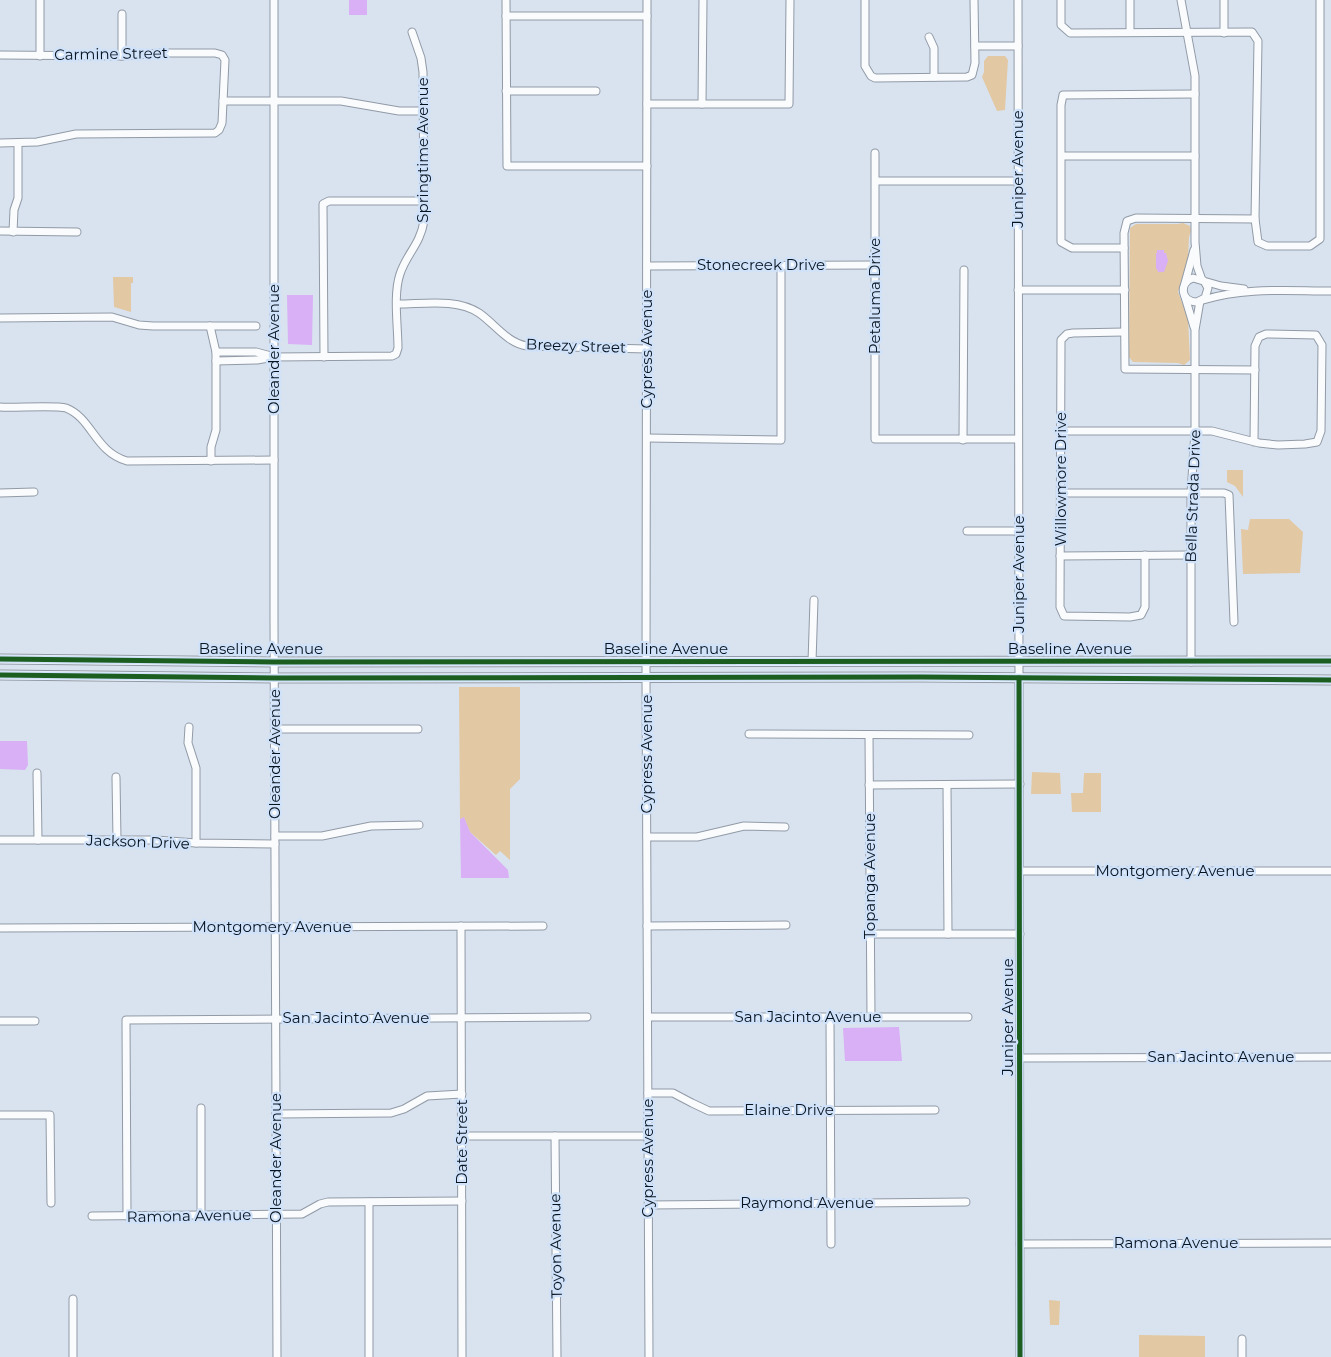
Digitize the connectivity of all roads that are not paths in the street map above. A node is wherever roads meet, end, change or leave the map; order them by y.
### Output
1 (40, 0) edge
2 (274, 0) edge
3 (506, 0) edge
4 (647, 0) edge
5 (703, 0) edge
6 (790, 0) edge
7 (865, 0) edge
8 (974, 0) edge
9 (1018, 0) edge
10 (1061, 0) edge
11 (1130, 0) edge
12 (1181, 0) edge
13 (1224, 0) edge
14 (1320, 0) edge
15 (122, 14) dead end
16 (506, 16) junction
17 (647, 16) junction
18 (412, 32) dead end
19 (1130, 32) junction
20 (1186, 32) junction
21 (1224, 33) junction
22 (929, 37) dead end
23 (975, 46) junction
24 (1018, 46) junction
25 (0, 55) edge
26 (40, 56) junction
27 (122, 56) junction
28 (934, 77) junction
29 (506, 91) junction
30 (596, 91) dead end
31 (1195, 94) junction
32 (224, 101) junction
33 (274, 101) junction
34 (647, 104) junction
35 (702, 104) junction
36 (424, 111) junction
37 (0, 143) edge
38 (18, 143) junction
39 (876, 153) dead end
40 (1062, 156) junction
41 (1195, 156) junction
42 (647, 166) junction
43 (876, 181) junction
44 (1017, 181) junction
45 (424, 201) junction
46 (1195, 219) junction
47 (1255, 219) junction
48 (0, 232) edge
49 (13, 232) junction
50 (77, 232) dead end
51 (1195, 242) junction
52 (1124, 248) junction
53 (781, 265) junction
54 (876, 265) junction
55 (647, 266) junction
56 (964, 270) dead end
57 (1203, 281) junction
58 (1184, 285) junction
59 (1018, 290) junction
60 (1125, 290) junction
61 (1251, 290) junction
62 (1331, 291) edge
63 (1185, 297) junction
64 (1202, 300) junction
65 (398, 304) junction
66 (0, 318) edge
67 (210, 326) junction
68 (256, 326) dead end
69 (1195, 330) junction
70 (1124, 332) junction
71 (647, 349) junction
72 (216, 352) junction
73 (244, 352) junction
74 (274, 357) junction
75 (324, 357) junction
76 (244, 360) junction
77 (216, 361) junction
78 (1194, 370) junction
79 (1255, 370) junction
80 (0, 407) edge
81 (1061, 432) junction
82 (1195, 432) junction
83 (646, 438) junction
84 (963, 440) junction
85 (1018, 440) junction
86 (1254, 442) junction
87 (274, 460) junction
88 (211, 461) junction
89 (34, 492) dead end
90 (0, 493) edge
91 (1061, 493) junction
92 (1190, 493) junction
93 (966, 531) dead end
94 (1018, 531) junction
95 (1145, 555) junction
96 (1191, 555) junction
97 (1060, 556) junction
98 (814, 600) dead end
99 (1234, 622) dead end
100 (0, 658) edge
101 (1331, 661) edge
102 (274, 662) junction
103 (646, 662) junction
104 (812, 662) junction
105 (1019, 662) junction
106 (1191, 662) junction
107 (0, 675) edge
108 (646, 677) junction
109 (275, 678) junction
110 (1019, 678) junction
111 (1331, 680) edge
112 (189, 727) dead end
113 (275, 729) junction
114 (418, 729) dead end
115 (749, 734) dead end
116 (869, 735) junction
117 (970, 735) dead end
118 (37, 773) dead end
119 (116, 777) dead end
120 (1020, 784) junction
121 (869, 785) junction
122 (947, 785) junction
123 (419, 825) dead end
124 (785, 827) dead end
125 (647, 838) junction
126 (0, 840) edge
127 (38, 840) junction
128 (117, 840) junction
129 (275, 840) junction
130 (196, 843) junction
131 (1020, 871) junction
132 (1331, 871) edge
133 (786, 925) dead end
134 (461, 926) junction
135 (543, 926) dead end
136 (647, 926) junction
137 (276, 927) junction
138 (0, 928) edge
139 (870, 934) junction
140 (948, 934) junction
141 (1020, 934) junction
142 (587, 1017) dead end
143 (648, 1017) junction
144 (830, 1017) junction
145 (870, 1017) junction
146 (968, 1017) dead end
147 (461, 1018) junction
148 (275, 1019) junction
149 (0, 1021) edge
150 (35, 1021) dead end
151 (1331, 1057) edge
152 (1020, 1058) junction
153 (648, 1093) junction
154 (462, 1094) junction
155 (200, 1108) dead end
156 (830, 1110) junction
157 (935, 1110) dead end
158 (276, 1114) junction
159 (0, 1115) edge
160 (462, 1136) junction
161 (555, 1136) junction
162 (648, 1136) junction
163 (462, 1201) junction
164 (369, 1202) junction
165 (831, 1202) junction
166 (966, 1202) dead end
167 (51, 1203) dead end
168 (648, 1205) junction
169 (276, 1215) junction
170 (92, 1216) dead end
171 (127, 1216) junction
172 (201, 1216) junction
173 (1331, 1243) edge
174 (831, 1244) dead end
175 (1020, 1244) junction
176 (73, 1298) dead end
177 (1242, 1339) dead end
178 (73, 1357) edge
179 (277, 1357) edge
180 (369, 1357) edge
181 (462, 1357) edge
182 (557, 1357) edge
183 (649, 1357) edge
184 (1020, 1357) edge
185 (1242, 1357) edge

1 - 26 street
2 - 33 street, Oleander Avenue
3 - 16 street
4 - 17 street, Cypress Avenue
5 - 35 street
6 - 35 street
7 - 28 street
8 - 23 street
9 - 24 street, Juniper Avenue
10 - 19 street
11 - 19 street
12 - 20 street
13 - 21 street
14 - 47 street
15 - 27 street
16 - 17 street
16 - 29 street
17 - 34 street, Cypress Avenue
18 - 36 street, Springtime Avenue
19 - 20 street
20 - 21 street
20 - 31 street
21 - 47 street
22 - 28 street
23 - 24 street
23 - 28 street
24 - 44 street, Juniper Avenue
25 - 26 street, Carmine Street
26 - 27 street, Carmine Street
27 - 32 street, Carmine Street
29 - 30 street
29 - 42 street
31 - 40 street
31 - 41 street
32 - 33 street
32 - 38 street
33 - 36 street
33 - 74 street, Oleander Avenue
34 - 35 street
34 - 42 street, Cypress Avenue
36 - 45 street, Springtime Avenue
37 - 38 street
38 - 49 street
39 - 43 street, Petaluma Drive
40 - 41 street
40 - 52 street
41 - 46 street
42 - 55 street, Cypress Avenue
43 - 44 street
43 - 54 street, Petaluma Drive
44 - 59 street, Juniper Avenue
45 - 65 street, Springtime Avenue
45 - 75 street
46 - 47 street
46 - 51 street
46 - 52 street
48 - 49 street
49 - 50 street
51 - 57 street
51 - 58 street
52 - 60 street
53 - 54 street, Stonecreek Drive
53 - 55 street, Stonecreek Drive
53 - 83 street
54 - 84 street, Petaluma Drive
55 - 71 street, Cypress Avenue
56 - 84 street
57 - 58 street
57 - 61 street
57 - 64 street
58 - 63 street
59 - 60 street
59 - 85 street, Juniper Avenue
60 - 70 street
61 - 62 street
61 - 64 street
63 - 64 street
63 - 69 street, Bella Strada Drive
64 - 69 street, Bella Strada Drive
65 - 71 street, Breezy Street
65 - 75 street, Springtime Avenue
66 - 67 street
67 - 68 street
67 - 72 street
69 - 78 street, Bella Strada Drive
70 - 78 street
70 - 81 street, Willowmore Drive
71 - 83 street, Cypress Avenue
72 - 73 street
72 - 77 street
73 - 74 street
73 - 76 street
74 - 75 street
74 - 76 street
74 - 87 street, Oleander Avenue
76 - 77 street
77 - 88 street
78 - 79 street
78 - 82 street, Bella Strada Drive
79 - 86 street
79 - 86 street
80 - 88 street
81 - 82 street
81 - 91 street, Willowmore Drive
82 - 86 street
82 - 92 street, Bella Strada Drive
83 - 103 street, Cypress Avenue
84 - 85 street
85 - 94 street, Juniper Avenue
87 - 88 street
87 - 102 street, Oleander Avenue
89 - 90 street
91 - 92 street
91 - 97 street, Willowmore Drive
92 - 96 street, Bella Strada Drive
92 - 99 street
93 - 94 street
94 - 105 street, Juniper Avenue
95 - 96 street
95 - 97 street
95 - 97 street, Willowmore Drive
96 - 106 street, Bella Strada Drive
98 - 104 street
100 - 102 main road, Baseline Avenue
101 - 106 main road, Baseline Avenue
102 - 103 main road, Baseline Avenue
102 - 109 street, Oleander Avenue
103 - 104 main road, Baseline Avenue
103 - 108 street, Cypress Avenue
104 - 105 main road, Baseline Avenue
105 - 106 main road, Baseline Avenue
105 - 110 street, Juniper Avenue
107 - 109 main road, Baseline Avenue
108 - 109 main road, Baseline Avenue
108 - 110 main road, Baseline Avenue
108 - 125 street, Cypress Avenue
109 - 113 street, Oleander Avenue
110 - 111 main road, Baseline Avenue
110 - 120 street, Juniper Avenue
112 - 130 street
113 - 114 street
113 - 129 street, Oleander Avenue
115 - 116 street
116 - 117 street
116 - 121 street, Topanga Avenue
118 - 127 street
119 - 128 street
120 - 122 street
120 - 131 street, Juniper Avenue
121 - 122 street
121 - 139 street, Topanga Avenue
122 - 140 street
123 - 129 street, Jackson Drive
124 - 125 street
125 - 136 street, Cypress Avenue
126 - 127 street, Jackson Drive
127 - 128 street, Jackson Drive
128 - 130 street, Jackson Drive
129 - 130 street, Jackson Drive
129 - 137 street, Oleander Avenue
131 - 132 street, Montgomery Avenue
131 - 141 street, Juniper Avenue
133 - 136 street
134 - 135 street, Montgomery Avenue
134 - 137 street, Montgomery Avenue
134 - 147 street, Date Street
136 - 143 street, Cypress Avenue
137 - 138 street, Montgomery Avenue
137 - 148 street, Oleander Avenue
139 - 140 street
139 - 145 street, Topanga Avenue
140 - 141 street
141 - 152 street, Juniper Avenue
142 - 147 street, San Jacinto Avenue
143 - 144 street, San Jacinto Avenue
143 - 153 street, Cypress Avenue
144 - 145 street, San Jacinto Avenue
144 - 156 street
145 - 146 street, San Jacinto Avenue
147 - 148 street, San Jacinto Avenue
147 - 154 street, Date Street
148 - 158 street, Oleander Avenue
148 - 171 street, San Jacinto Avenue
149 - 150 street
151 - 152 street, San Jacinto Avenue
152 - 175 street, Juniper Avenue
153 - 156 street, Elaine Drive
153 - 162 street, Cypress Avenue
154 - 158 street
154 - 160 street, Date Street
155 - 172 street
156 - 157 street, Elaine Drive
156 - 165 street
158 - 169 street, Oleander Avenue
159 - 167 street
160 - 161 street
160 - 163 street, Date Street
161 - 162 street
161 - 182 street, Toyon Avenue
162 - 168 street, Cypress Avenue
163 - 164 street, Ramona Avenue
163 - 181 street, Date Street
164 - 169 street, Ramona Avenue
164 - 180 street
165 - 166 street, Raymond Avenue
165 - 168 street, Raymond Avenue
165 - 174 street
168 - 183 street, Cypress Avenue
169 - 172 street, Ramona Avenue
169 - 179 street, Oleander Avenue
170 - 171 street, Ramona Avenue
171 - 172 street, Ramona Avenue
173 - 175 street, Ramona Avenue
175 - 184 street, Juniper Avenue
176 - 178 street
177 - 185 street

